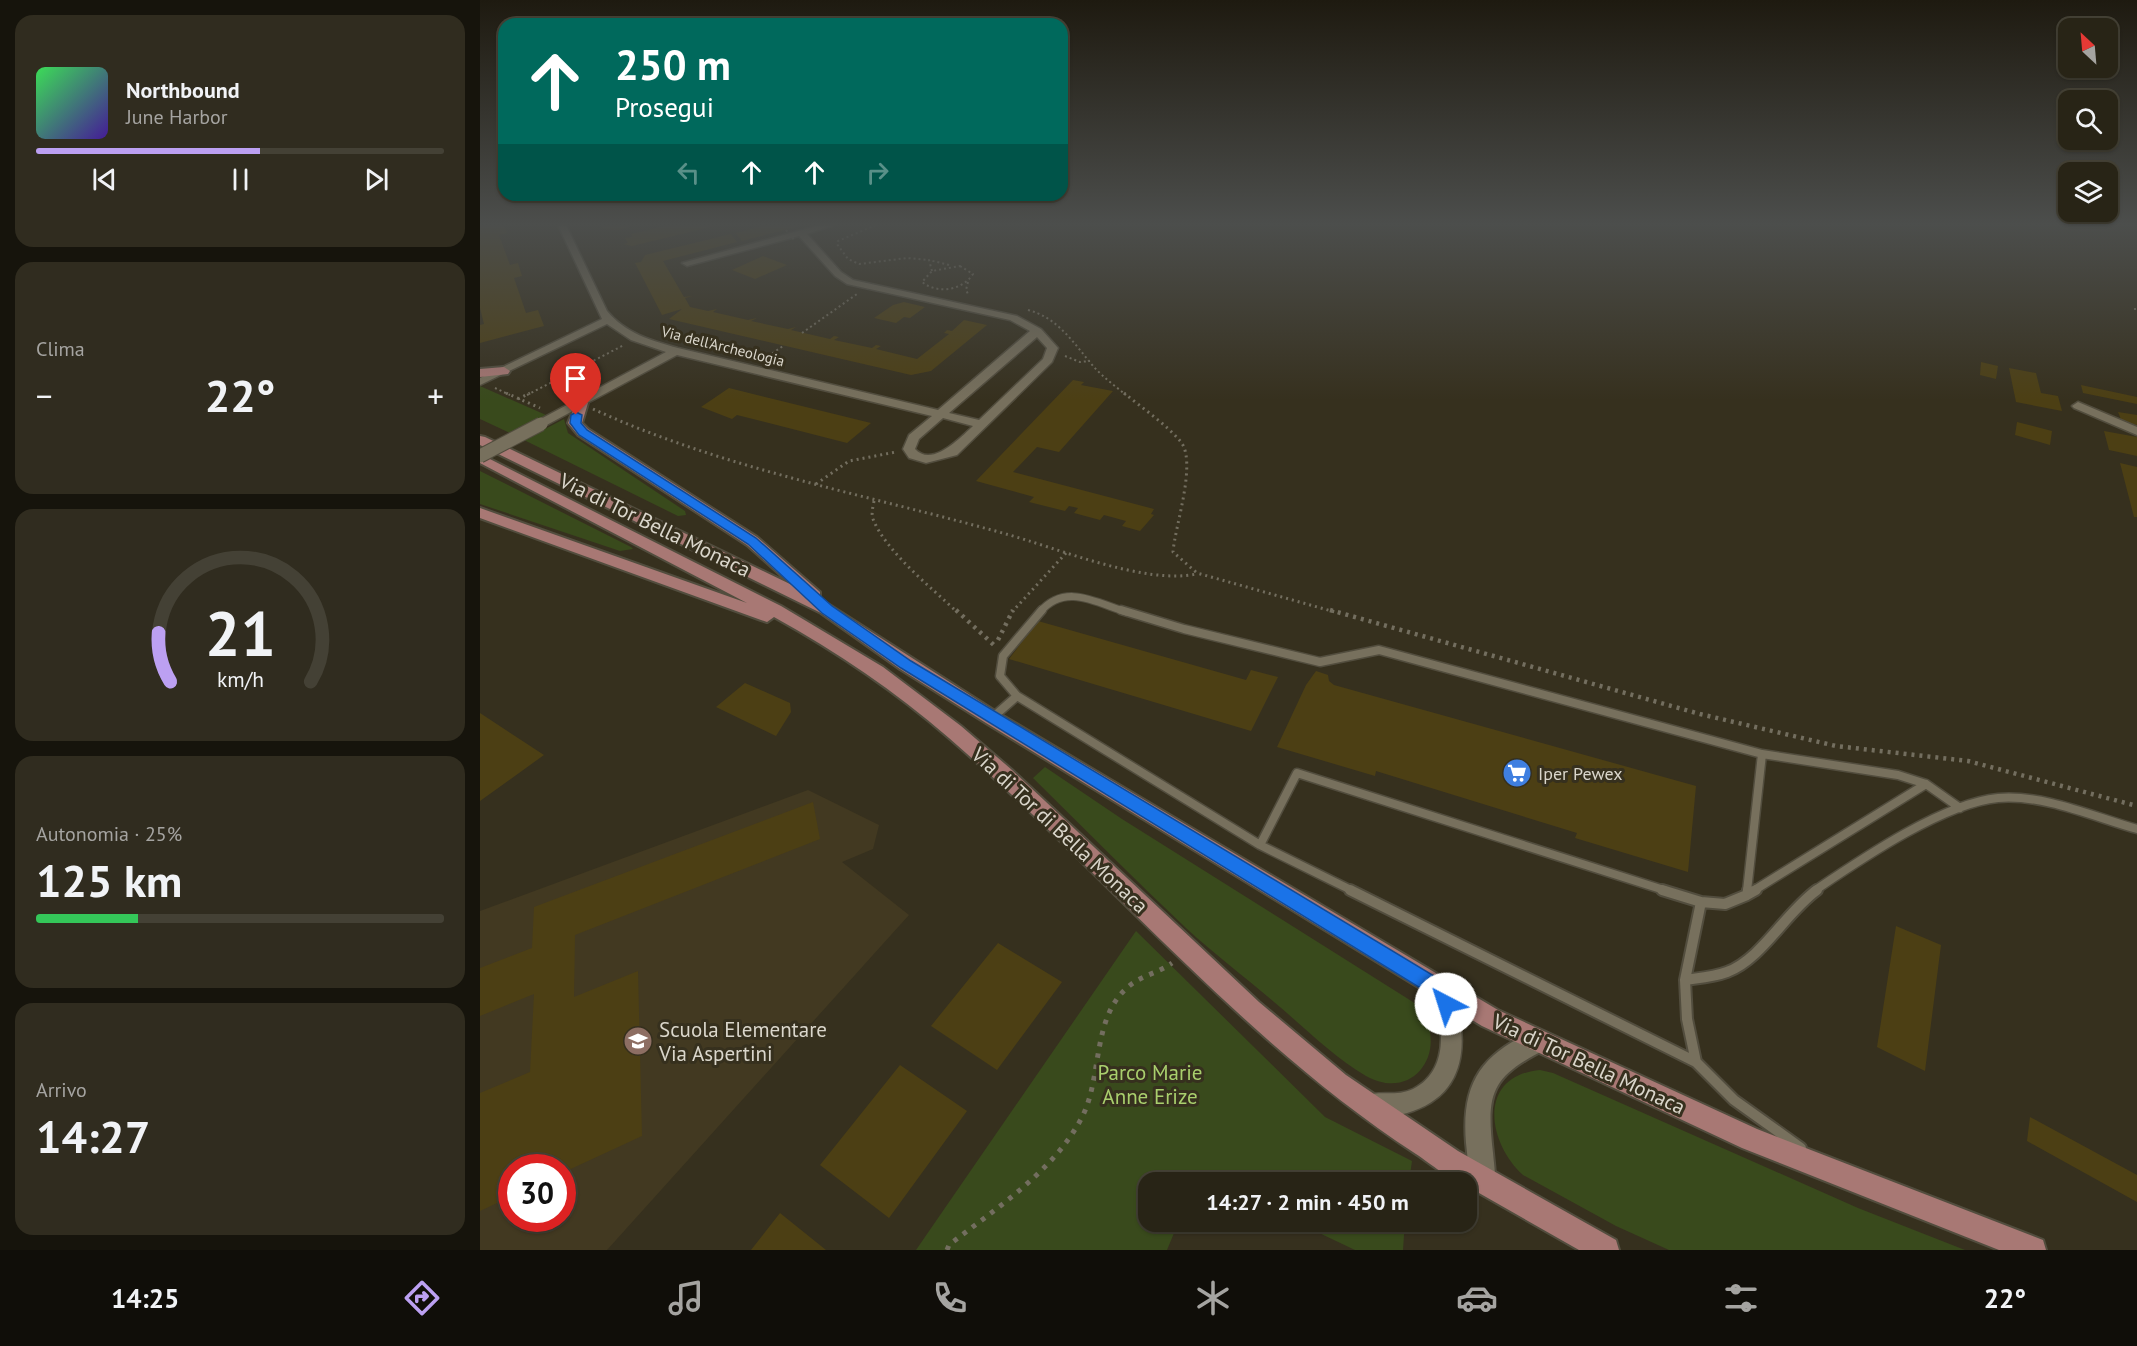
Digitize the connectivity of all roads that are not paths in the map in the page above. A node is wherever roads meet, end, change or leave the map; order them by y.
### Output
1 (590, 283) edge
2 (857, 283) edge
3 (608, 320) junction
4 (1037, 331) junction
5 (676, 351) junction
6 (504, 371) joint
7 (482, 380) edge
8 (582, 403) junction
9 (2078, 406) dead end
10 (939, 414) junction
11 (982, 424) junction
12 (2137, 431) edge
13 (480, 440) edge
14 (480, 457) edge
15 (480, 513) edge
16 (827, 609) junction
17 (814, 633) junction
18 (1017, 696) junction
19 (992, 718) junction
20 (1762, 754) junction
21 (1926, 784) junction
22 (1960, 808) junction
23 (2137, 829) edge
24 (1260, 845) junction
25 (1747, 895) junction
26 (1701, 902) junction
27 (1685, 980) junction
28 (1443, 991) junction
29 (1538, 1041) junction
30 (1696, 1062) junction
31 (1365, 1103) junction
32 (1837, 1173) junction
33 (1483, 1180) junction
34 (1606, 1250) edge
35 (2033, 1250) edge

1 - 3 street
2 - 4 street
3 - 5 street, Via dell'Archeologia
3 - 6 street
4 - 10 street
4 - 11 street
5 - 8 street
5 - 10 street, Via dell'Archeologia
6 - 7 main road
8 - 14 street, bridge
8 - 16 main road
9 - 12 street
10 - 11 street, Via dell'Archeologia
10 - 11 street
13 - 16 main road, Via di Tor Bella Monaca
14 - 17 main road, Via di Tor di Bella Monaca
15 - 17 main road
16 - 19 main road, Via di Tor Bella Monaca
17 - 31 main road, Via di Tor di Bella Monaca
18 - 19 lane
18 - 20 lane
18 - 24 lane
19 - 28 main road, Via di Tor Bella Monaca
20 - 21 lane
20 - 25 lane
21 - 22 lane
21 - 25 lane
22 - 23 lane
22 - 27 lane
24 - 26 lane
24 - 30 lane
25 - 26 lane
26 - 27 lane
27 - 30 lane
28 - 29 main road, Via di Tor Bella Monaca
28 - 31 street
29 - 32 main road, Via di Tor Bella Monaca
29 - 33 main road
30 - 32 lane
31 - 33 main road, Via di Tor di Bella Monaca
32 - 35 main road, Via di Tor Bella Monaca
33 - 34 main road, Via di Tor di Bella Monaca

